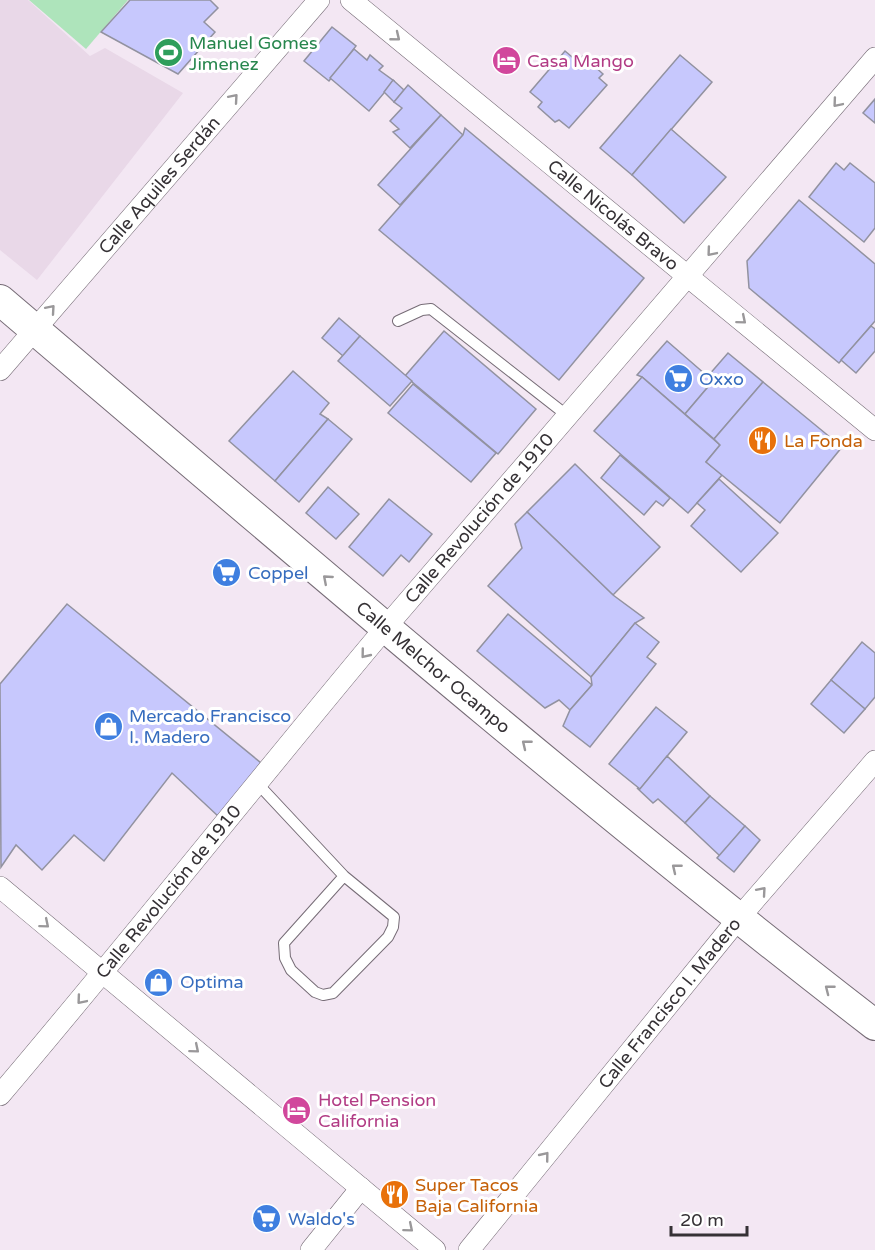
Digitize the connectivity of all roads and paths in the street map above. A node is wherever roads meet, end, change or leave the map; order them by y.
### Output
1 (319, 0) edge
2 (351, 0) edge
3 (875, 58) edge
4 (690, 277) junction
5 (0, 300) edge
6 (398, 321) dead end
7 (34, 329) junction
8 (0, 370) edge
9 (568, 417) junction
10 (875, 430) edge
11 (385, 629) junction
12 (875, 761) edge
13 (258, 784) junction
14 (344, 876) junction
15 (0, 886) edge
16 (738, 919) junction
17 (104, 973) junction
18 (875, 1025) edge
19 (0, 1095) edge
20 (361, 1188) junction
21 (311, 1250) edge
22 (435, 1250) edge
23 (469, 1250) edge

7 -> 1 street, Calle Aquiles Serdán
2 -> 4 street, Calle Nicolás Bravo
3 -> 4 street, Calle Revolución de 1910
4 - 9 street, Calle Revolución de 1910
4 -> 10 street, Calle Nicolás Bravo
5 - 7 street, Calle Melchor Ocampo
6 - 9 lane
7 - 8 street, Calle Aquiles Serdán
11 -> 7 street, Calle Melchor Ocampo
9 - 11 street, Calle Revolución de 1910
11 -> 13 street, Calle Revolución de 1910
16 -> 11 street, Calle Melchor Ocampo
16 -> 12 street, Calle Francisco I. Madero
13 - 14 lane
13 - 17 street, Calle Revolución de 1910
14 - 14 lane
15 -> 17 street
18 -> 16 street, Calle Melchor Ocampo
23 -> 16 street, Calle Francisco I. Madero
17 -> 19 street, Calle Revolución de 1910
17 -> 20 street
20 - 21 street
20 -> 22 street

